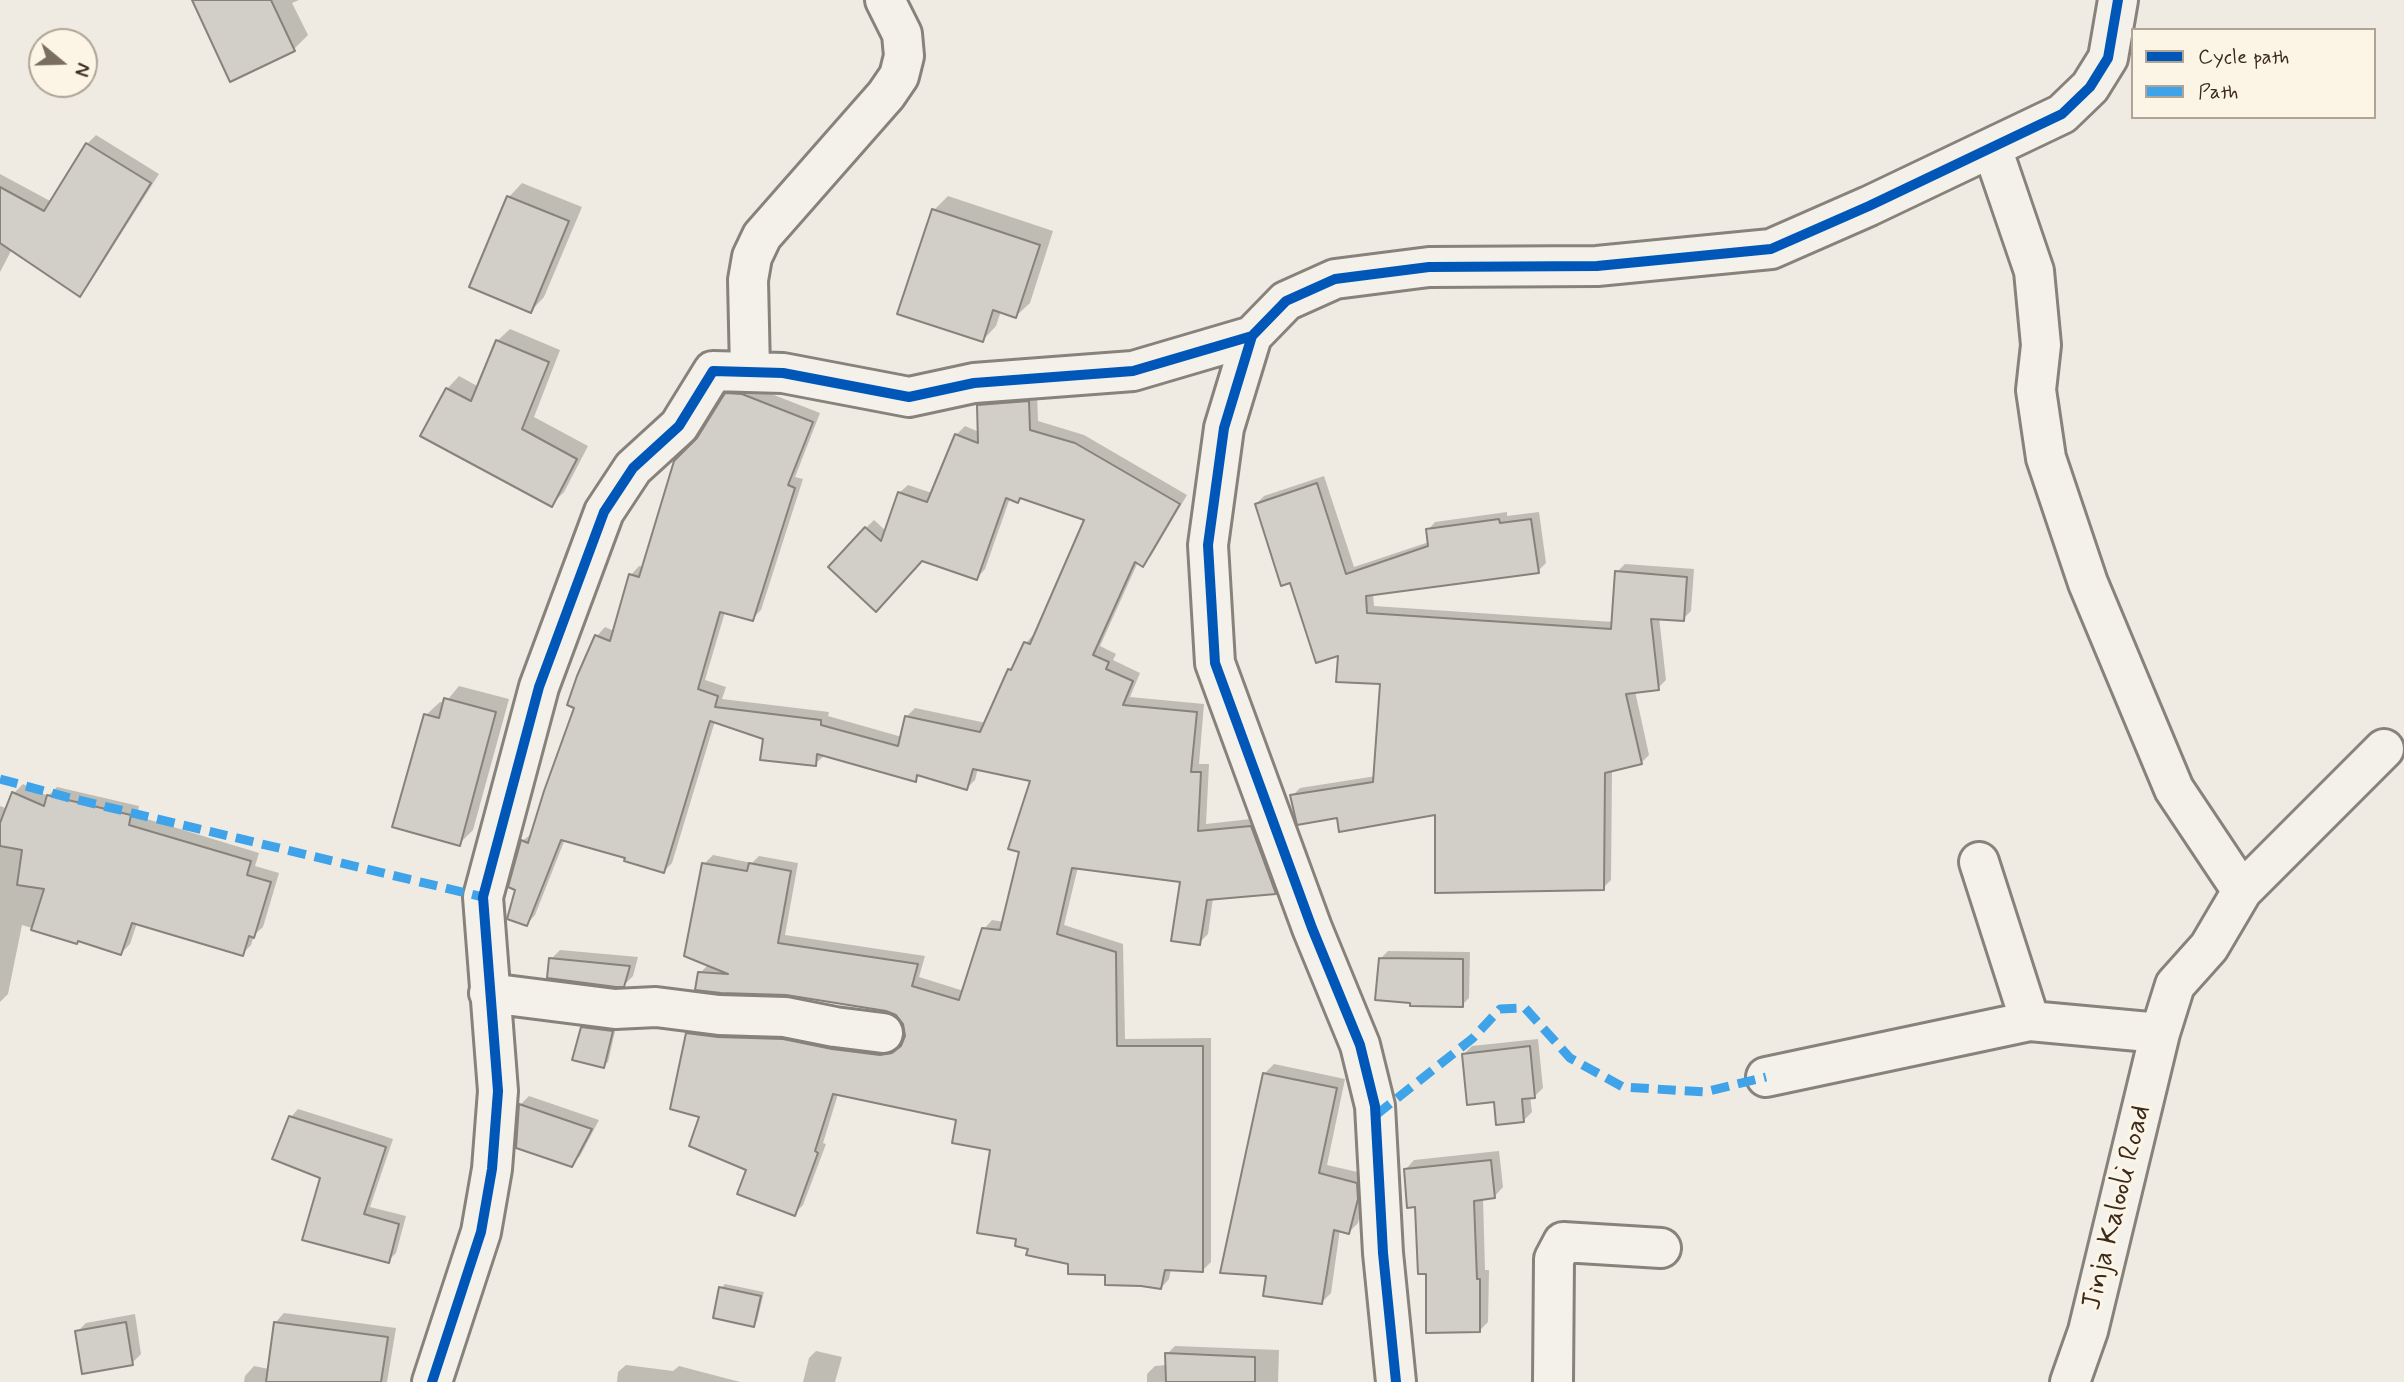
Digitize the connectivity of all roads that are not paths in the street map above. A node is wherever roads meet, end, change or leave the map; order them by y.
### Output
1 (885, 0) edge
2 (2118, 0) edge
3 (1992, 148) junction
4 (1252, 336) junction
5 (750, 370) junction
6 (2384, 749) dead end
7 (1979, 862) dead end
8 (2242, 891) junction
9 (489, 993) junction
10 (2031, 1021) junction
11 (883, 1033) dead end
12 (2160, 1033) junction
13 (1766, 1076) dead end
14 (1661, 1248) dead end
15 (432, 1382) edge
16 (1396, 1382) edge
17 (1553, 1382) edge
18 (2070, 1382) edge

1 - 5 street
2 - 3 street
3 - 4 street
3 - 8 street
4 - 5 street
4 - 16 street
5 - 9 street
6 - 8 street, Jinja Kalooli Road
7 - 10 street
8 - 12 street, Jinja Kalooli Road
9 - 11 street
9 - 15 street
10 - 12 street
10 - 13 street
12 - 18 street, Jinja Kalooli Road
14 - 17 street

